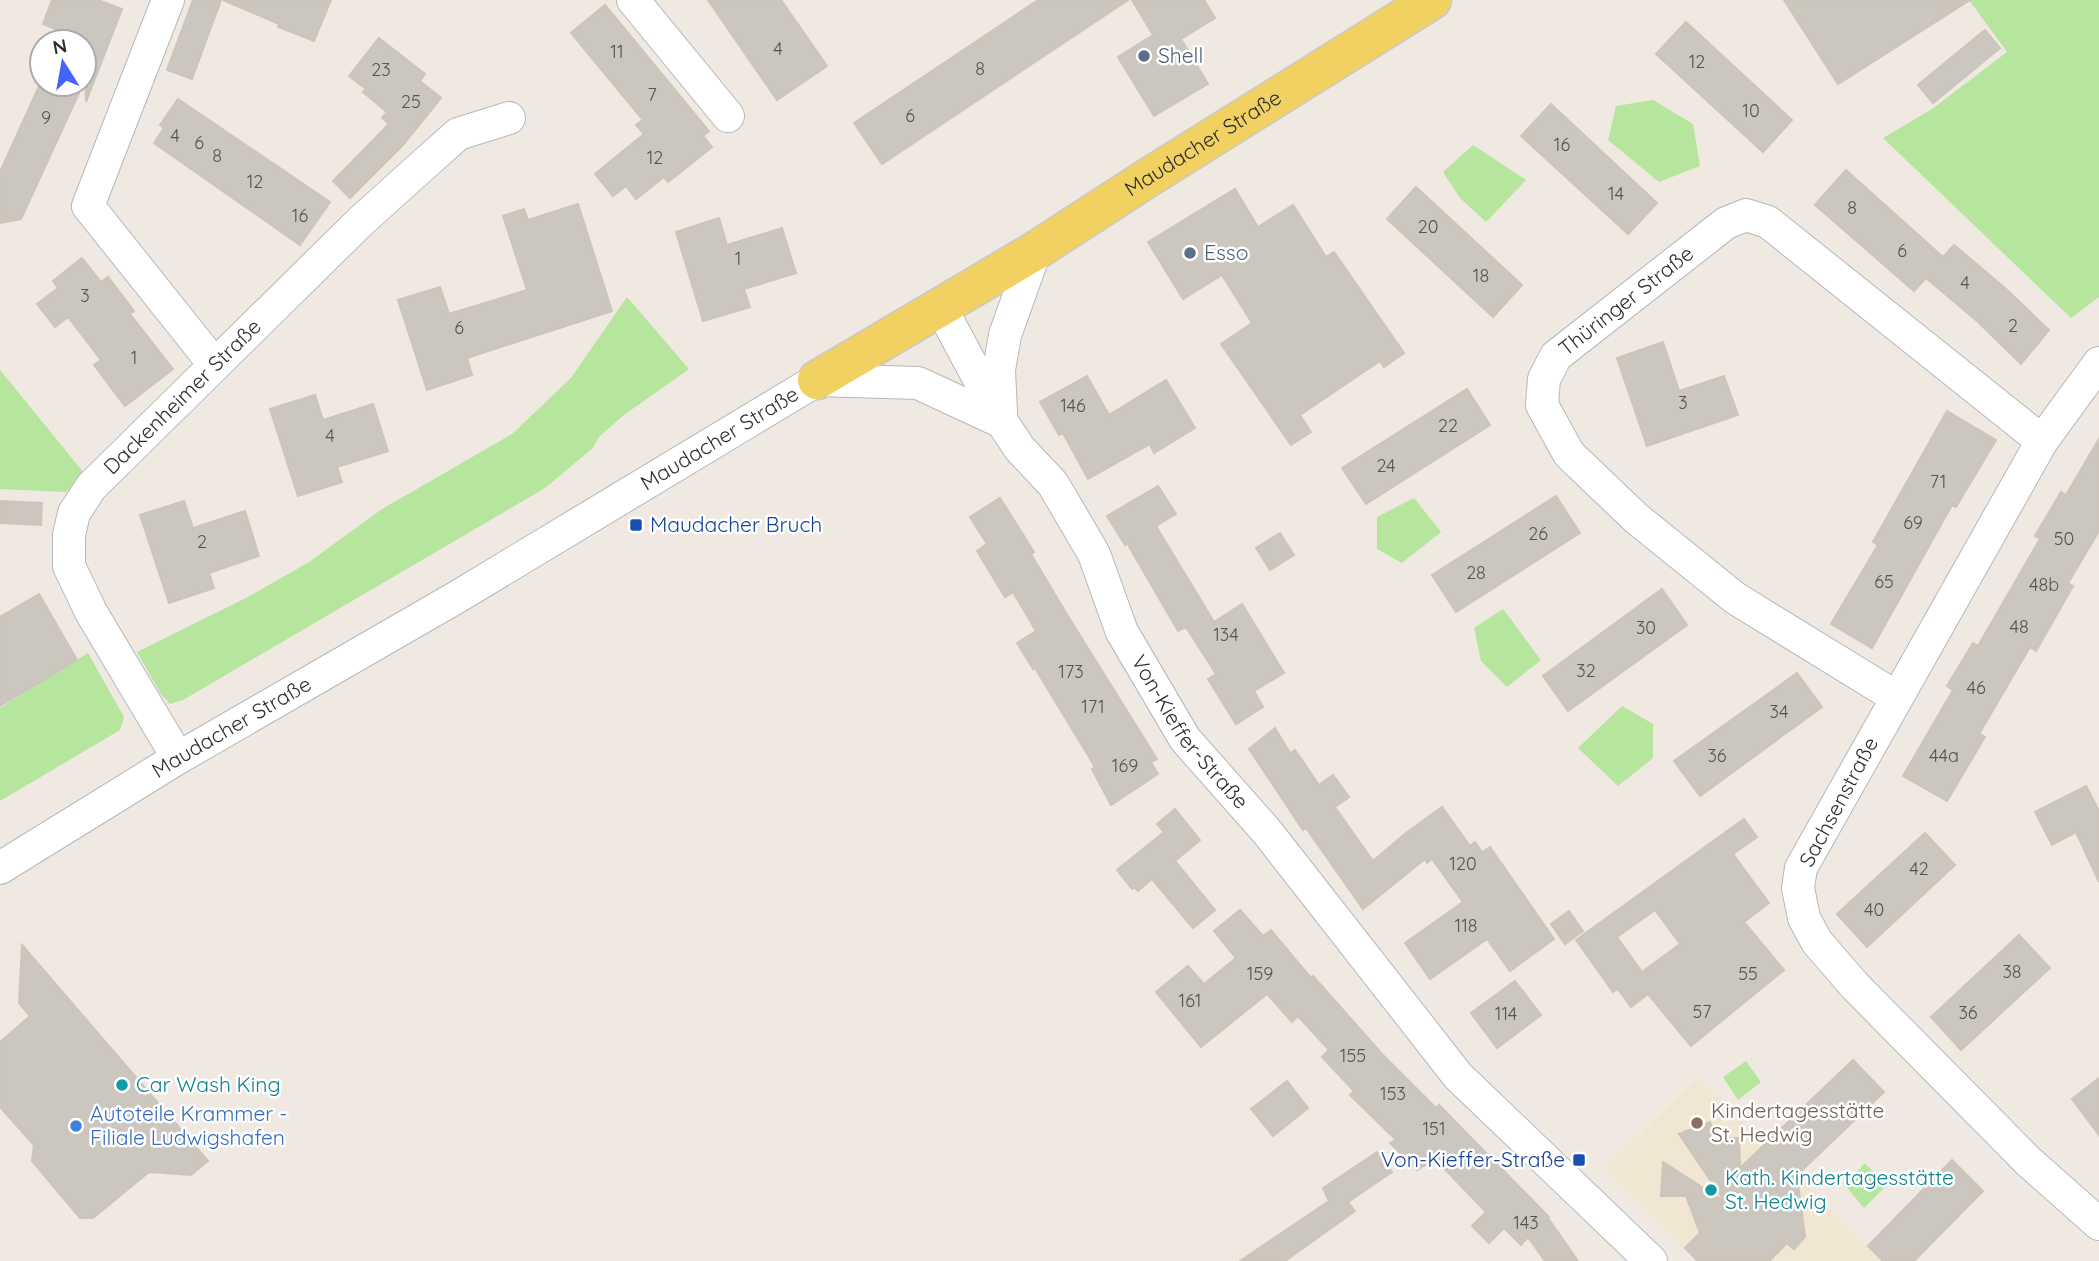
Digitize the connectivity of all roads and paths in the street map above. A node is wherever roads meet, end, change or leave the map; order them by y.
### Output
1 (168, 0) edge
2 (633, 0) edge
3 (1432, 0) edge
4 (728, 116) dead end
5 (509, 118) dead end
6 (1035, 251) junction
7 (941, 308) junction
8 (2099, 363) edge
9 (214, 364) junction
10 (817, 380) junction
11 (1002, 422) junction
12 (2042, 441) junction
13 (1896, 697) junction
14 (178, 758) junction
15 (0, 868) edge
16 (2099, 1224) edge
17 (1651, 1261) edge

1 - 9 street
2 - 4 street
3 - 6 main road, Maudacher Straße
5 - 9 street, Dackenheimer Straße
6 - 7 main road, Maudacher Straße
6 - 11 street
7 - 10 main road, Maudacher Straße
7 - 11 street, Von-Kieffer-Straße
8 - 12 street, Sachsenstraße
9 - 14 street, Dackenheimer Straße
10 - 11 street
10 - 14 street, Maudacher Straße
11 - 17 street, Von-Kieffer-Straße
12 - 13 street, Sachsenstraße
12 - 13 street, Thüringer Straße
13 - 16 street, Sachsenstraße
14 - 15 street, Maudacher Straße

